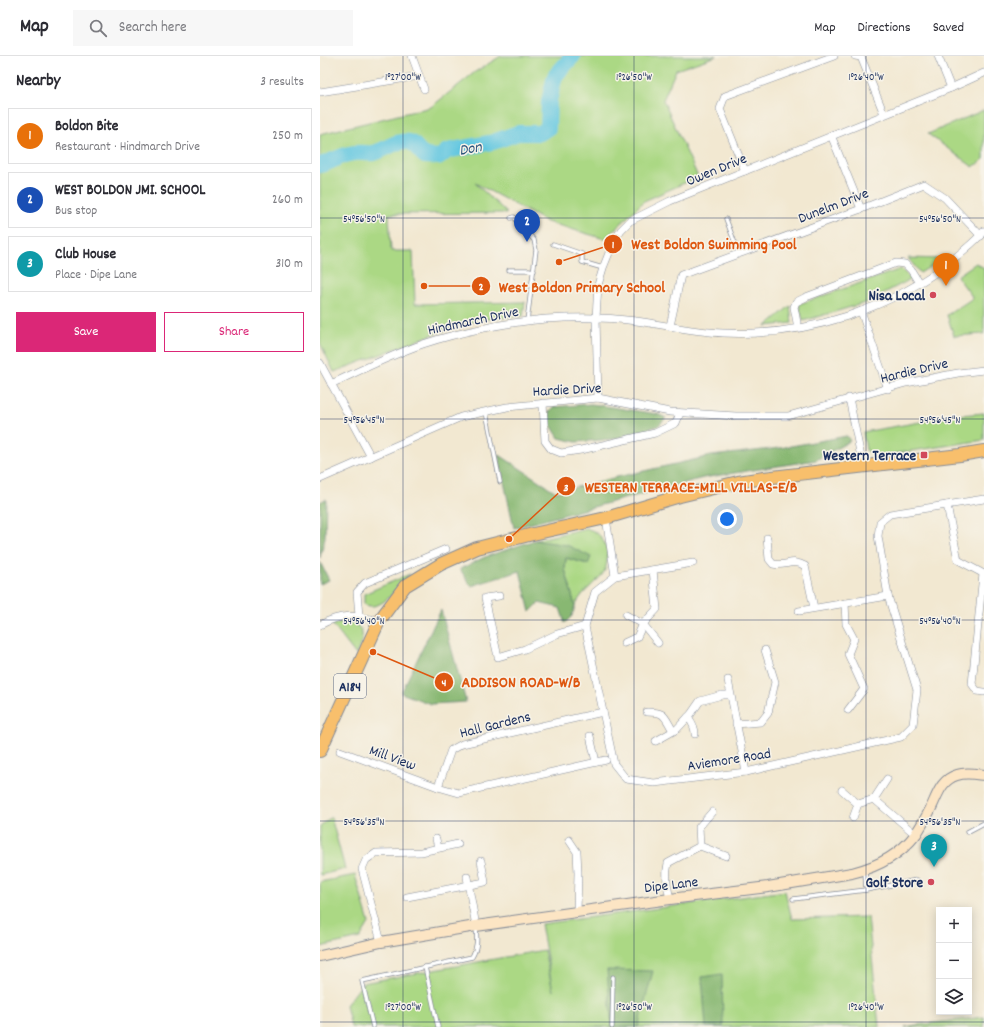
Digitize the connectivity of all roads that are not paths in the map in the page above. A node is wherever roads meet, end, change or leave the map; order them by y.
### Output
1 (412, 56) edge
2 (834, 56) edge
3 (856, 56) edge
4 (938, 56) edge
5 (984, 73) edge
6 (419, 76) junction
7 (951, 88) junction
8 (424, 89) dead end
9 (320, 92) edge
10 (884, 114) junction
11 (831, 136) junction
12 (745, 171) junction
13 (861, 209) junction
14 (511, 218) dead end
15 (726, 219) dead end
16 (982, 233) edge
17 (553, 244) dead end
18 (739, 254) junction
19 (603, 268) junction
20 (509, 270) dead end
21 (534, 271) junction
22 (919, 283) junction
23 (862, 311) junction
24 (596, 318) junction
25 (527, 322) junction
26 (670, 326) junction
27 (798, 328) junction
28 (320, 363) edge
29 (984, 370) edge
30 (330, 384) junction
31 (888, 389) junction
32 (598, 398) junction
33 (850, 398) junction
34 (543, 403) junction
35 (486, 412) junction
36 (680, 412) junction
37 (984, 451) edge
38 (371, 457) junction
39 (863, 467) junction
40 (320, 479) edge
41 (500, 482) dead end
42 (984, 499) edge
43 (947, 505) junction
44 (606, 518) junction
45 (767, 538) dead end
46 (446, 549) dead end
47 (694, 563) dead end
48 (653, 570) junction
49 (984, 574) edge
50 (615, 576) junction
51 (499, 596) dead end
52 (888, 596) junction
53 (845, 603) junction
54 (814, 608) junction
55 (799, 610) dead end
56 (626, 615) dead end
57 (359, 616) junction
58 (379, 621) junction
59 (643, 624) junction
60 (320, 625) edge
61 (584, 626) junction
62 (624, 642) dead end
63 (658, 642) dead end
64 (765, 650) dead end
65 (498, 657) junction
66 (498, 665) dead end
67 (728, 680) dead end
68 (984, 692) edge
69 (730, 695) junction
70 (848, 710) dead end
71 (603, 712) junction
72 (647, 712) dead end
73 (688, 717) junction
74 (736, 724) junction
75 (673, 731) junction
76 (695, 734) dead end
77 (590, 736) dead end
78 (656, 741) dead end
79 (320, 751) edge
80 (340, 751) dead end
81 (606, 760) dead end
82 (596, 762) junction
83 (746, 772) junction
84 (984, 775) edge
85 (887, 779) dead end
86 (438, 787) junction
87 (842, 790) dead end
88 (874, 799) junction
89 (858, 804) junction
90 (712, 812) dead end
91 (853, 818) dead end
92 (984, 823) edge
93 (968, 832) dead end
94 (915, 834) junction
95 (436, 839) dead end
96 (569, 840) dead end
97 (458, 844) dead end
98 (700, 846) junction
99 (438, 848) junction
100 (726, 856) dead end
101 (481, 861) dead end
102 (865, 870) junction
103 (467, 877) dead end
104 (917, 880) dead end
105 (468, 885) junction
106 (866, 890) junction
107 (407, 897) dead end
108 (670, 899) junction
109 (793, 899) dead end
110 (577, 912) junction
111 (476, 926) junction
112 (380, 942) junction
113 (320, 956) edge
114 (425, 967) junction
115 (613, 978) dead end
116 (373, 1027) edge
117 (438, 1027) edge
118 (612, 1027) edge

1 - 6 street
2 - 12 street
3 - 10 street
4 - 7 street
5 - 7 street, Owen Drive
6 - 8 street
6 - 9 street
7 - 10 street, Owen Drive
10 - 11 street, Owen Drive
11 - 12 street, Owen Drive
11 - 13 street
12 - 19 street, Owen Drive
13 - 16 street, Dunelm Drive
13 - 18 street, Dunelm Drive
14 - 21 lane
15 - 18 lane
16 - 22 street, Hindmarch Drive
17 - 19 lane
18 - 26 street, Dunelm Drive
19 - 24 street, Owen Drive
20 - 21 lane
21 - 25 lane
22 - 23 street, Hindmarch Drive
22 - 27 street
23 - 27 street, Hindmarch Drive
23 - 31 street
24 - 25 street, Hindmarch Drive
24 - 26 street, Hindmarch Drive
24 - 32 street, Owen Drive
25 - 30 street, Hindmarch Drive
26 - 27 street, Hindmarch Drive
28 - 30 street
29 - 31 street, Hardie Drive
30 - 38 street
31 - 33 street, Hardie Drive
32 - 34 street, Hardie Drive
32 - 36 street, Hardie Drive
33 - 36 street, Hardie Drive
33 - 39 street
34 - 35 street, Hardie Drive
34 - 36 street
35 - 38 street, Hardie Drive
35 - 41 lane
37 - 39 main road, A184
38 - 40 street, Hardie Drive
39 - 44 main road, A184
42 - 43 street
43 - 49 street
43 - 52 street, Aviemore Road
44 - 50 street
44 - 58 main road, A184
45 - 54 street
46 - 57 street
47 - 48 street
48 - 50 street
48 - 59 street
49 - 68 street
50 - 61 street
51 - 65 street
52 - 53 street
52 - 83 street, Aviemore Road
53 - 54 street
53 - 70 street
54 - 55 street
56 - 59 street
57 - 58 street
57 - 60 street
58 - 79 main road, A184
59 - 62 street
59 - 63 street
61 - 65 street
61 - 71 street, Aviemore Road
64 - 74 street
65 - 66 street
67 - 69 street
69 - 73 street
69 - 74 street
71 - 83 street, Aviemore Road
71 - 86 street, Hall Gardens
72 - 75 street
73 - 75 street
73 - 76 street
74 - 83 street
75 - 78 street
77 - 82 street
80 - 86 street, Mill View
81 - 82 street
82 - 86 street
84 - 94 street, Dipe Lane
85 - 88 street
87 - 89 street
88 - 89 street
88 - 94 street
89 - 91 street
90 - 98 street
92 - 93 lane
94 - 102 street, Dipe Lane
95 - 99 street
96 - 110 street
97 - 99 street
98 - 100 street
98 - 108 street
99 - 112 street
101 - 105 street
102 - 106 lane
102 - 108 street, Dipe Lane
103 - 105 street
104 - 106 lane
105 - 107 street
105 - 111 street
106 - 109 lane
108 - 110 street, Dipe Lane
110 - 111 street, Dipe Lane
111 - 112 street, Dipe Lane
111 - 114 lane
112 - 113 street, Dipe Lane
114 - 116 lane
114 - 117 lane
115 - 118 lane

